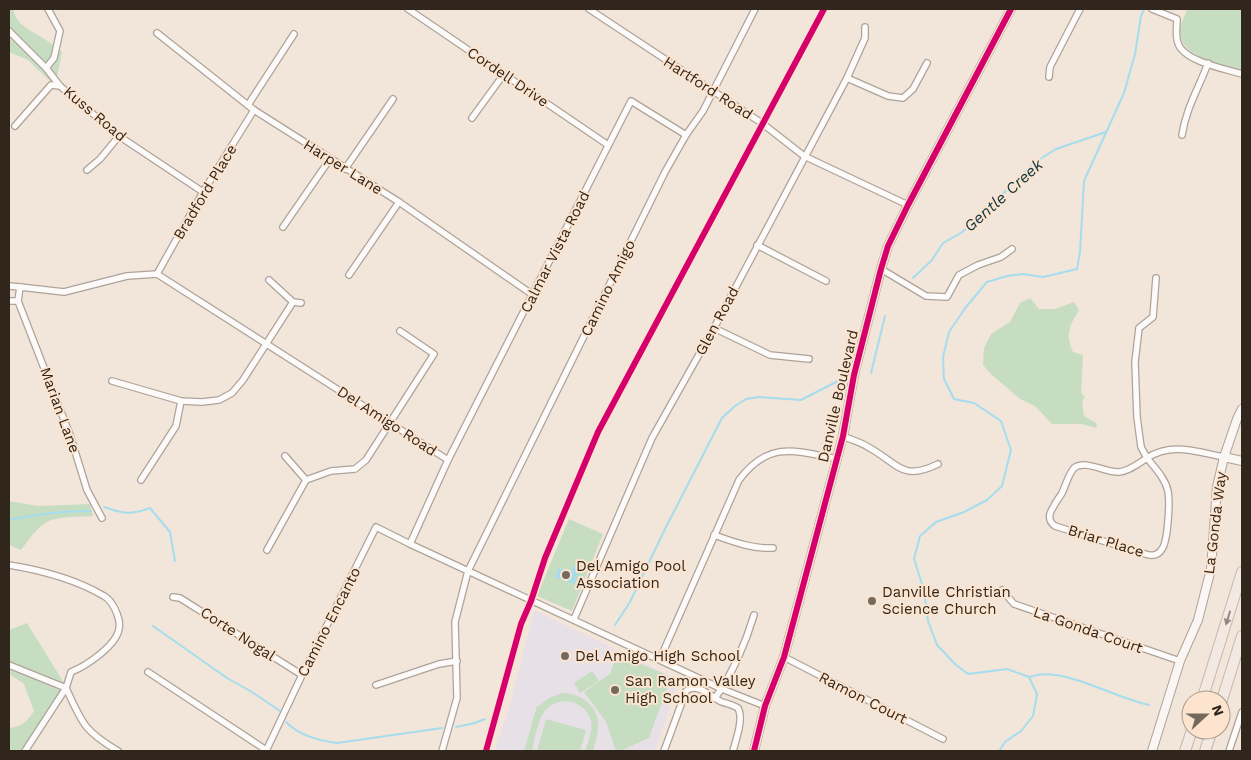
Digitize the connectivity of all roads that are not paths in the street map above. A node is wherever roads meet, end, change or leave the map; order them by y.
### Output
1 (48, 9) edge
2 (408, 9) edge
3 (590, 9) edge
4 (755, 9) edge
5 (1011, 9) edge
6 (1080, 9) edge
7 (1152, 9) edge
8 (864, 28) dead end
9 (9, 31) edge
10 (157, 33) dead end
11 (294, 34) dead end
12 (927, 63) dead end
13 (1208, 63) junction
14 (46, 68) junction
15 (504, 74) junction
16 (1242, 74) edge
17 (1049, 77) dead end
18 (847, 78) junction
19 (60, 86) junction
20 (713, 91) junction
21 (392, 99) dead end
22 (248, 105) junction
23 (254, 110) junction
24 (472, 118) dead end
25 (15, 126) dead end
26 (1182, 134) dead end
27 (686, 135) junction
28 (119, 136) junction
29 (608, 145) junction
30 (804, 156) junction
31 (330, 159) junction
32 (345, 169) junction
33 (87, 170) dead end
34 (203, 192) junction
35 (399, 202) junction
36 (908, 204) junction
37 (284, 227) dead end
38 (757, 245) junction
39 (1012, 249) dead end
40 (881, 269) junction
41 (157, 274) junction
42 (349, 274) dead end
43 (1156, 278) dead end
44 (269, 280) dead end
45 (826, 281) dead end
46 (9, 286) edge
47 (20, 287) junction
48 (533, 295) junction
49 (9, 301) edge
50 (18, 301) junction
51 (293, 302) junction
52 (301, 303) dead end
53 (714, 328) junction
54 (400, 331) dead end
55 (266, 344) junction
56 (809, 359) dead end
57 (112, 381) dead end
58 (181, 401) junction
59 (1242, 409) edge
60 (391, 423) junction
61 (843, 436) junction
62 (285, 456) dead end
63 (1224, 457) junction
64 (1147, 458) junction
65 (836, 459) junction
66 (448, 460) junction
67 (1242, 461) edge
68 (938, 464) dead end
69 (140, 480) dead end
70 (306, 480) junction
71 (102, 518) dead end
72 (714, 535) junction
73 (410, 544) junction
74 (773, 548) dead end
75 (267, 550) dead end
76 (9, 565) edge
77 (468, 571) junction
78 (1242, 572) edge
79 (1002, 590) dead end
80 (173, 597) dead end
81 (754, 616) dead end
82 (574, 619) junction
83 (1242, 636) edge
84 (784, 657) junction
85 (660, 659) junction
86 (456, 661) junction
87 (1180, 662) junction
88 (9, 665) edge
89 (148, 672) dead end
90 (302, 675) junction
91 (376, 684) dead end
92 (66, 688) junction
93 (722, 688) junction
94 (1205, 690) edge
95 (1225, 690) edge
96 (715, 698) junction
97 (765, 706) junction
98 (1242, 712) edge
99 (943, 739) dead end
100 (25, 751) edge
101 (118, 751) edge
102 (266, 751) edge
103 (442, 751) edge
104 (664, 751) edge
105 (733, 751) edge
106 (754, 751) edge
107 (1152, 751) edge
108 (1229, 751) edge

1 - 14 street
2 - 15 street, Cordell Drive
3 - 20 street, Hartford Road
4 - 20 street, Camino Amigo
5 - 36 main road, Danville Boulevard
6 - 17 street
7 - 13 street
8 - 18 street, Glen Road
9 - 14 street, Kuss Road
10 - 22 street, Harper Lane
11 - 22 street
12 - 18 street
13 - 16 street
13 - 26 street
14 - 19 street, Kuss Road
15 - 24 street
15 - 29 street, Cordell Drive
18 - 30 street, Glen Road
19 - 25 street
19 - 28 street, Kuss Road
20 - 27 street, Camino Amigo
20 - 30 street, Hartford Road
21 - 32 street
22 - 23 street, Harper Lane
23 - 31 street, Harper Lane
23 - 34 street, Bradford Place
27 - 29 street, Calmar Vista Road
27 - 77 street, Camino Amigo
28 - 33 street
28 - 34 street, Kuss Road
29 - 48 street, Calmar Vista Road
30 - 36 street, Hartford Road
30 - 38 street, Glen Road
31 - 32 street, Harper Lane
31 - 37 street
32 - 35 street, Harper Lane
34 - 41 street, Bradford Place
35 - 42 street
35 - 48 street, Harper Lane
36 - 40 main road, Danville Boulevard
38 - 45 street
38 - 53 street, Glen Road
39 - 40 street
40 - 61 main road, Danville Boulevard
41 - 47 street
41 - 55 street, Del Amigo Road
43 - 64 street
44 - 51 street
46 - 47 street
47 - 50 street
48 - 66 street, Calmar Vista Road
49 - 50 street
50 - 71 street, Marian Lane
51 - 52 street
51 - 55 street
53 - 56 street
53 - 82 street, Glen Road
54 - 60 street
55 - 58 street
55 - 60 street, Del Amigo Road
57 - 58 street
58 - 69 street
59 - 63 main road, La Gonda Way
60 - 66 street, Del Amigo Road
60 - 70 street
61 - 65 main road, Danville Boulevard
61 - 68 street
62 - 70 street
63 - 64 street
63 - 67 main road
63 - 87 main road, La Gonda Way
64 - 64 street, Briar Place
65 - 72 street
65 - 84 main road, Danville Boulevard
66 - 73 street, Del Amigo Road
70 - 75 street
72 - 74 street
72 - 85 street
73 - 77 street
73 - 90 street, Camino Encanto
76 - 92 street
77 - 82 street
77 - 86 street, Camino Amigo
78 -> 94 highway
79 - 87 street, La Gonda Court
80 - 90 street, Corte Nogal
81 - 93 street
82 - 85 street
83 - 95 highway
84 - 97 main road, Danville Boulevard
84 - 99 street, Ramon Court
85 - 93 street
86 - 91 street
86 - 103 street, Camino Amigo
87 - 107 main road, La Gonda Way
88 - 92 street
89 - 102 street
90 - 102 street, Camino Encanto
92 - 100 street
92 - 101 street
93 - 96 street
93 - 97 street
96 - 104 street
96 - 105 street
97 - 106 main road, Danville Boulevard
98 - 108 street

